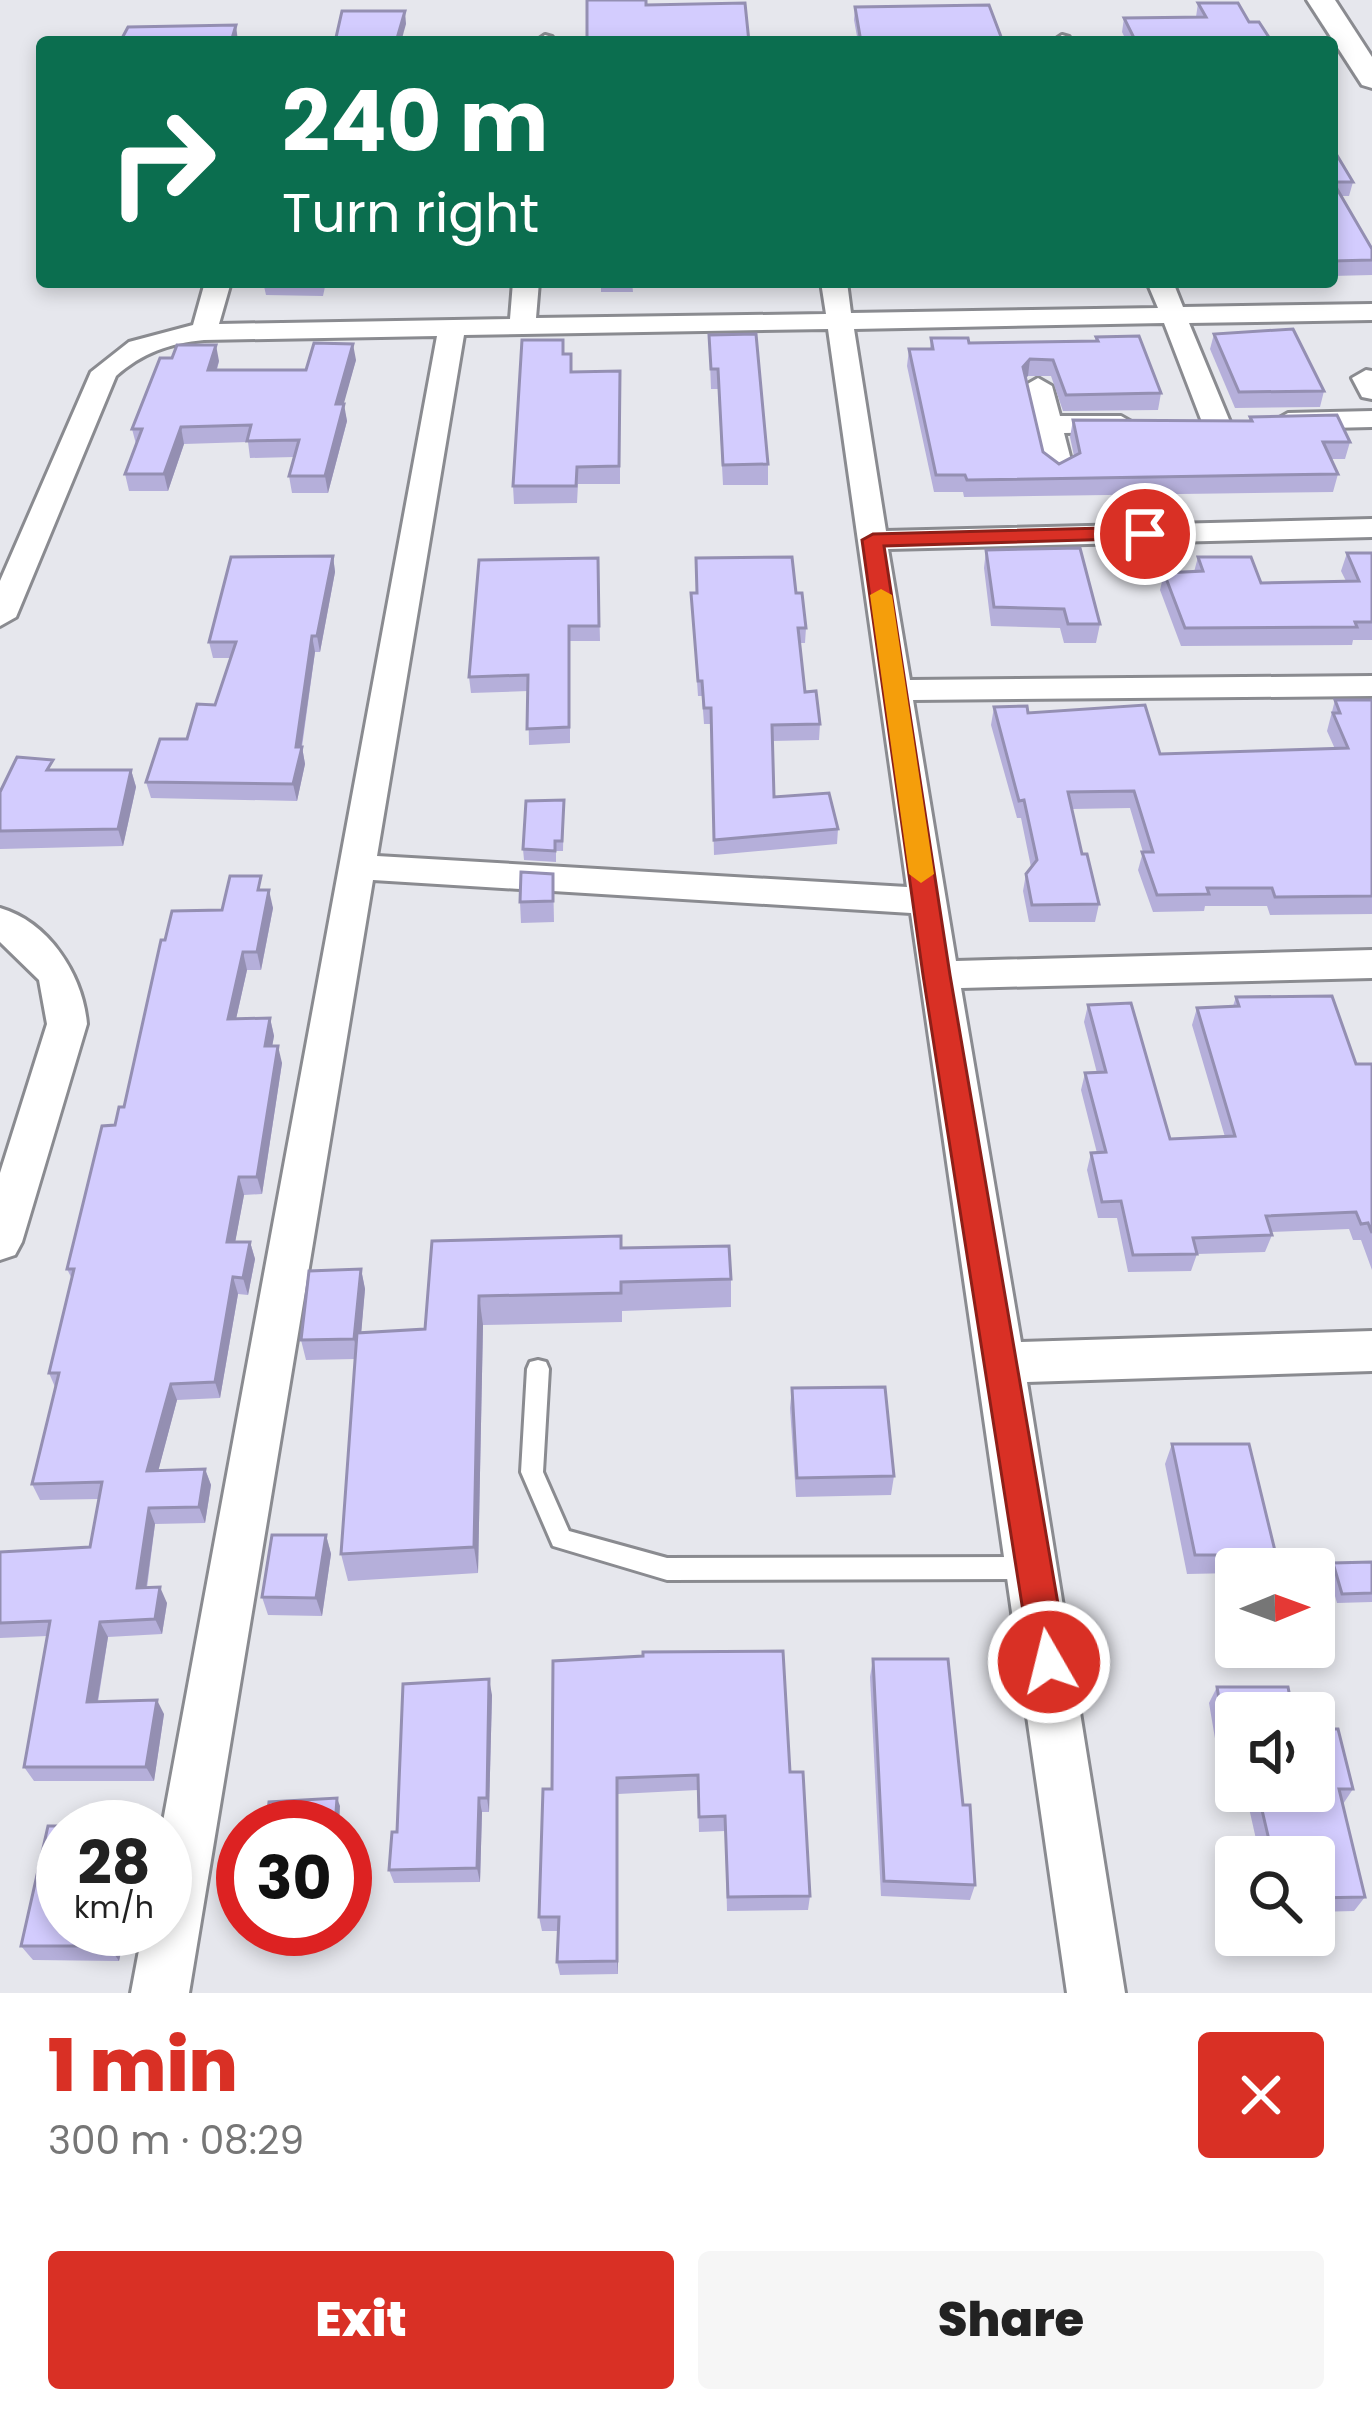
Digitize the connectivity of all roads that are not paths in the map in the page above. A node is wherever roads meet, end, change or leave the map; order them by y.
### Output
1 (1314, 12) edge
2 (1335, 36) edge
3 (1338, 40) edge
4 (1338, 68) edge
5 (1372, 79) edge
6 (1372, 116) edge
7 (216, 288) edge
8 (526, 288) edge
9 (1162, 288) edge
10 (837, 302) edge
11 (1372, 312) edge
12 (1173, 315) junction
13 (523, 325) junction
14 (452, 327) junction
15 (204, 332) junction
16 (1038, 386) dead end
17 (1372, 419) edge
18 (1153, 423) edge
19 (1048, 425) junction
20 (1059, 468) edge
21 (1372, 528) edge
22 (873, 540) junction
23 (0, 617) edge
24 (1372, 686) edge
25 (894, 690) junction
26 (357, 867) junction
27 (925, 901) junction
28 (0, 921) edge
29 (1372, 964) edge
30 (936, 975) junction
31 (0, 1242) edge
32 (1372, 1352) edge
33 (998, 1364) junction
34 (538, 1369) dead end
35 (1036, 1568) junction
36 (160, 1993) edge
37 (1096, 1993) edge

1 - 2 street
3 - 5 street
4 - 6 street
7 - 15 street
8 - 13 street
9 - 12 street
10 - 12 street
10 - 13 street
10 - 22 street
11 - 12 street
12 - 17 street
13 - 14 street
14 - 15 street
14 - 26 street
15 - 23 street
16 - 19 street
18 - 19 street
19 - 20 street
21 - 22 street
22 - 25 street
24 - 25 street
25 - 27 street
26 - 27 street
26 - 36 street
27 - 30 street
28 - 31 street
29 - 30 street
30 - 33 street
32 - 33 street
33 - 35 street
34 - 35 lane
35 - 37 street

